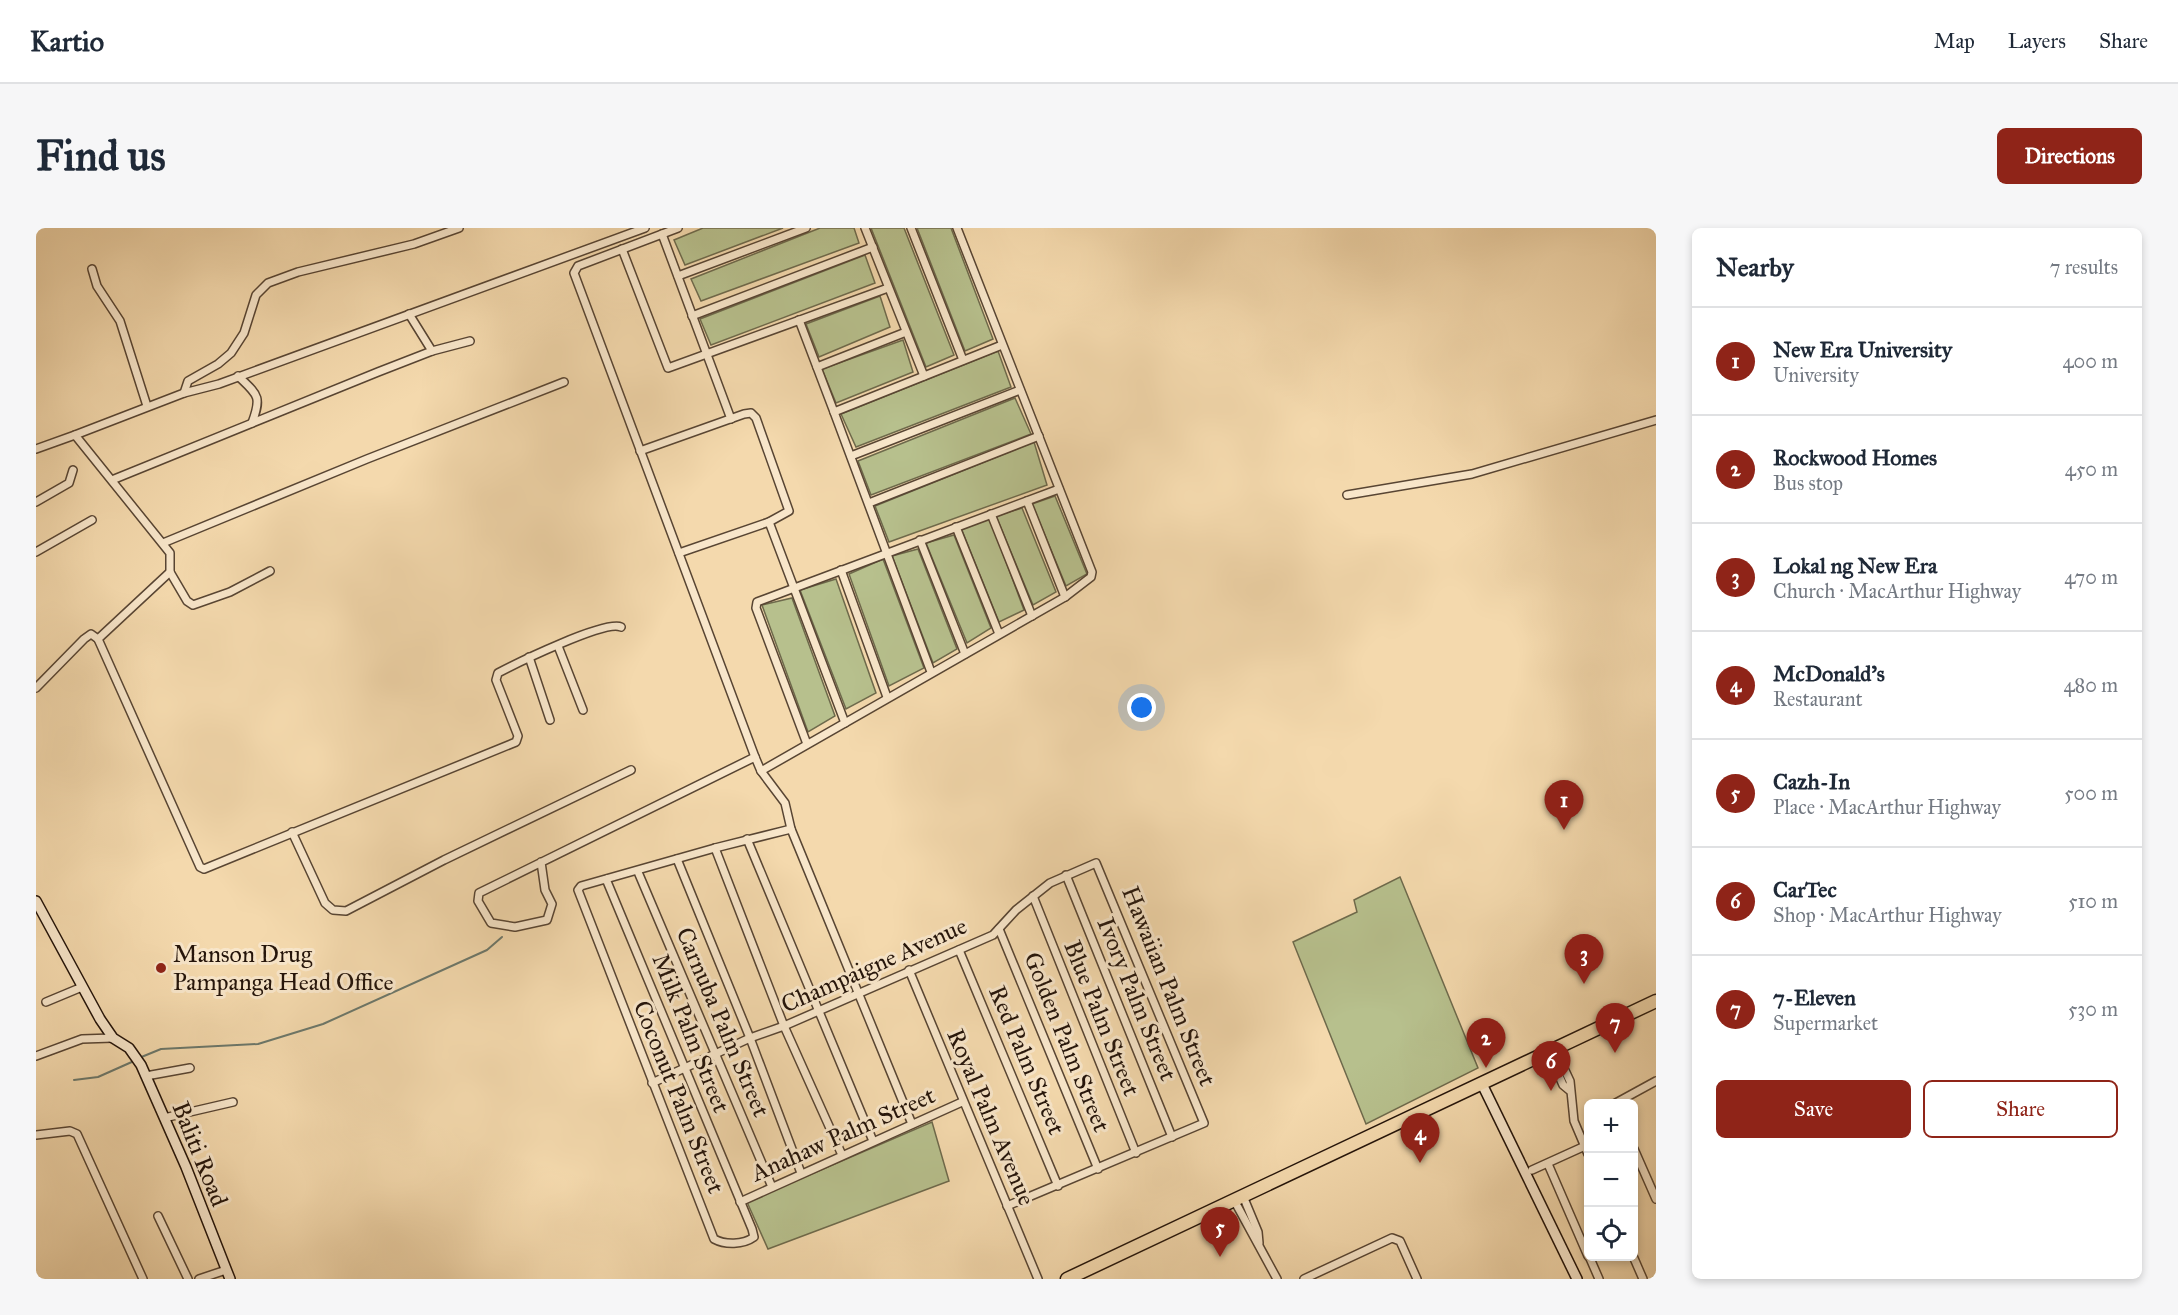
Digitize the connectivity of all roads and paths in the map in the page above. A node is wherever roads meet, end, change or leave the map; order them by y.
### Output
1 (459, 228) edge
2 (645, 228) edge
3 (678, 228) edge
4 (806, 228) edge
5 (865, 228) edge
6 (911, 228) edge
7 (957, 228) edge
8 (662, 234) junction
9 (873, 247) junction
10 (622, 249) junction
11 (92, 269) dead end
12 (678, 276) junction
13 (888, 288) junction
14 (409, 314) junction
15 (692, 316) junction
16 (799, 320) junction
17 (906, 332) junction
18 (470, 341) dead end
19 (1002, 345) junction
20 (432, 351) junction
21 (706, 355) junction
22 (963, 360) junction
23 (817, 367) junction
24 (238, 376) junction
25 (924, 376) junction
26 (564, 382) dead end
27 (1020, 390) junction
28 (184, 393) junction
29 (147, 406) junction
30 (834, 412) junction
31 (731, 419) junction
32 (1656, 420) edge
33 (252, 423) junction
34 (75, 435) junction
35 (1039, 436) junction
36 (36, 449) edge
37 (640, 451) junction
38 (851, 456) junction
39 (73, 470) dead end
40 (112, 480) junction
41 (1059, 489) junction
42 (1347, 495) dead end
43 (1027, 501) junction
44 (36, 502) edge
45 (869, 503) junction
46 (991, 514) junction
47 (92, 520) dead end
48 (769, 522) junction
49 (956, 527) junction
50 (920, 540) junction
51 (163, 543) junction
52 (36, 552) edge
53 (887, 552) junction
54 (679, 553) junction
55 (841, 570) junction
56 (270, 571) dead end
57 (171, 572) junction
58 (793, 588) junction
59 (1065, 597) junction
60 (1032, 616) junction
61 (621, 627) dead end
62 (999, 634) junction
63 (98, 639) junction
64 (558, 646) junction
65 (965, 654) junction
66 (529, 657) junction
67 (931, 672) junction
68 (36, 688) edge
69 (887, 698) junction
70 (582, 710) dead end
71 (550, 720) dead end
72 (845, 723) junction
73 (807, 744) junction
74 (755, 757) junction
75 (631, 770) dead end
76 (761, 771) junction
77 (791, 829) junction
78 (292, 832) junction
79 (747, 839) junction
80 (714, 848) junction
81 (677, 860) junction
82 (541, 862) junction
83 (1098, 864) joint
84 (638, 872) junction
85 (1066, 875) junction
86 (606, 879) junction
87 (1033, 896) junction
88 (36, 901) edge
89 (999, 929) junction
90 (959, 950) junction
91 (909, 970) junction
92 (81, 987) junction
93 (856, 993) junction
94 (1656, 1001) edge
95 (46, 1002) dead end
96 (818, 1010) junction
97 (784, 1026) junction
98 (113, 1038) junction
99 (750, 1038) junction
100 (1552, 1051) junction
101 (716, 1053) junction
102 (36, 1056) edge
103 (190, 1068) dead end
104 (684, 1068) junction
105 (146, 1076) junction
106 (1654, 1082) edge
107 (652, 1083) junction
108 (1482, 1084) junction
109 (1656, 1090) edge
110 (1623, 1099) edge
111 (233, 1102) dead end
112 (962, 1102) junction
113 (164, 1118) junction
114 (912, 1124) junction
115 (36, 1135) edge
116 (1172, 1137) junction
117 (873, 1141) junction
118 (1584, 1144) edge
119 (1584, 1146) edge
120 (1136, 1153) junction
121 (1636, 1153) edge
122 (842, 1155) junction
123 (1548, 1164) junction
124 (1098, 1169) junction
125 (1532, 1170) dead end
126 (801, 1173) junction
127 (1058, 1186) junction
128 (772, 1187) junction
129 (1239, 1198) junction
130 (1656, 1200) edge
131 (740, 1202) junction
132 (1007, 1206) junction
133 (158, 1216) dead end
134 (1584, 1245) edge
135 (1591, 1261) edge
136 (1636, 1261) edge
137 (228, 1275) edge
138 (143, 1279) edge
139 (188, 1279) edge
140 (199, 1279) edge
141 (1038, 1279) edge
142 (1067, 1279) edge
143 (1277, 1279) edge
144 (1304, 1279) edge
145 (1417, 1279) edge
146 (1576, 1279) edge
147 (1599, 1279) edge
148 (1643, 1279) edge

1 - 28 street
2 - 14 street
3 - 8 street
4 - 12 street
5 - 9 street
6 - 22 street
7 - 19 street
8 - 10 street
8 - 12 street
9 - 13 street
9 - 15 street
10 - 21 street
10 - 37 street
11 - 29 street
12 - 15 street
13 - 16 street
13 - 17 street
14 - 20 street
14 - 24 street
15 - 21 street
16 - 21 street
16 - 23 street
17 - 23 street
17 - 25 street
18 - 20 street
19 - 22 street
19 - 27 street
20 - 33 street
21 - 31 street
22 - 25 street
23 - 30 street
24 - 28 street
24 - 33 street
25 - 30 street
26 - 51 street
27 - 35 street
27 - 38 street
28 - 29 street
29 - 34 street
30 - 38 street
31 - 37 street
31 - 48 street
32 - 42 street
33 - 40 street
34 - 36 street
34 - 40 street
35 - 41 street
35 - 45 street
37 - 54 street
38 - 45 street
39 - 44 street
40 - 51 street
41 - 43 street
41 - 59 street
43 - 46 street
43 - 59 street
45 - 53 street
46 - 49 street
46 - 60 street
47 - 52 street
48 - 54 street
48 - 58 street
49 - 50 street
49 - 62 street
50 - 53 street
50 - 65 street
51 - 57 street
53 - 55 street
53 - 67 street
54 - 74 street
55 - 58 street
55 - 69 street
56 - 57 street
57 - 63 street
58 - 72 street
58 - 73 street
59 - 60 street
60 - 62 street
61 - 64 street
62 - 65 street
63 - 68 street
63 - 78 street
64 - 66 street
64 - 70 street
65 - 67 street
66 - 71 street
66 - 78 street
67 - 69 street
69 - 72 street
72 - 73 street
73 - 76 street
74 - 76 street
74 - 82 street
75 - 78 street
76 - 77 street
77 - 79 street
77 - 93 street
79 - 80 street
79 - 96 street
80 - 81 street
80 - 97 street
81 - 84 street
81 - 99 street
82 - 82 street
83 - 85 street, Champaigne Avenue
83 - 116 street, Hawaiian Palm Street
84 - 86 street
84 - 101 street, Carnuba Palm Street
85 - 87 street, Champaigne Avenue
85 - 116 street, Ivory Palm Street
86 - 104 street, Milk Palm Street
86 - 107 street, Coconut Palm Street
87 - 89 street, Champaigne Avenue
87 - 120 street, Blue Palm Street
88 - 92 main road
89 - 90 street, Champaigne Avenue
89 - 124 street, Golden Palm Street
90 - 91 street, Champaigne Avenue
90 - 127 street, Red Palm Street
91 - 93 street, Champaigne Avenue
91 - 112 street, Royal Palm Avenue
92 - 95 street
92 - 98 main road
93 - 96 street, Champaigne Avenue
93 - 114 street
94 - 100 highway
96 - 97 street, Champaigne Avenue
96 - 117 street
97 - 99 street, Champaigne Avenue
97 - 122 street
98 - 102 street
98 - 105 main road, Baliti Road
99 - 101 street, Champaigne Avenue
99 - 126 street
100 - 108 highway
100 - 118 street
101 - 104 street, Champaigne Avenue
101 - 128 street, Carnuba Palm Street
103 - 105 street
104 - 107 street, Champaigne Avenue
104 - 131 street, Milk Palm Street
105 - 113 main road, Baliti Road
106 - 109 street
106 - 110 street
107 - 131 street, Coconut Palm Street
108 - 129 highway
108 - 146 main road
111 - 113 street
112 - 114 street, Anahaw Palm Street
112 - 132 street, Royal Palm Avenue
113 - 137 main road, Baliti Road
114 - 117 street, Anahaw Palm Street
115 - 138 street
116 - 120 street
117 - 122 street, Anahaw Palm Street
119 - 123 street
120 - 124 street
121 - 130 street
122 - 126 street, Anahaw Palm Street
123 - 125 street
123 - 134 street
124 - 127 street
126 - 128 street, Anahaw Palm Street
127 - 132 street
128 - 131 street, Anahaw Palm Street
129 - 142 highway
129 - 143 street
132 - 141 street, Royal Palm Avenue
133 - 139 street
135 - 147 street
136 - 148 street
137 - 140 street
144 - 145 street

